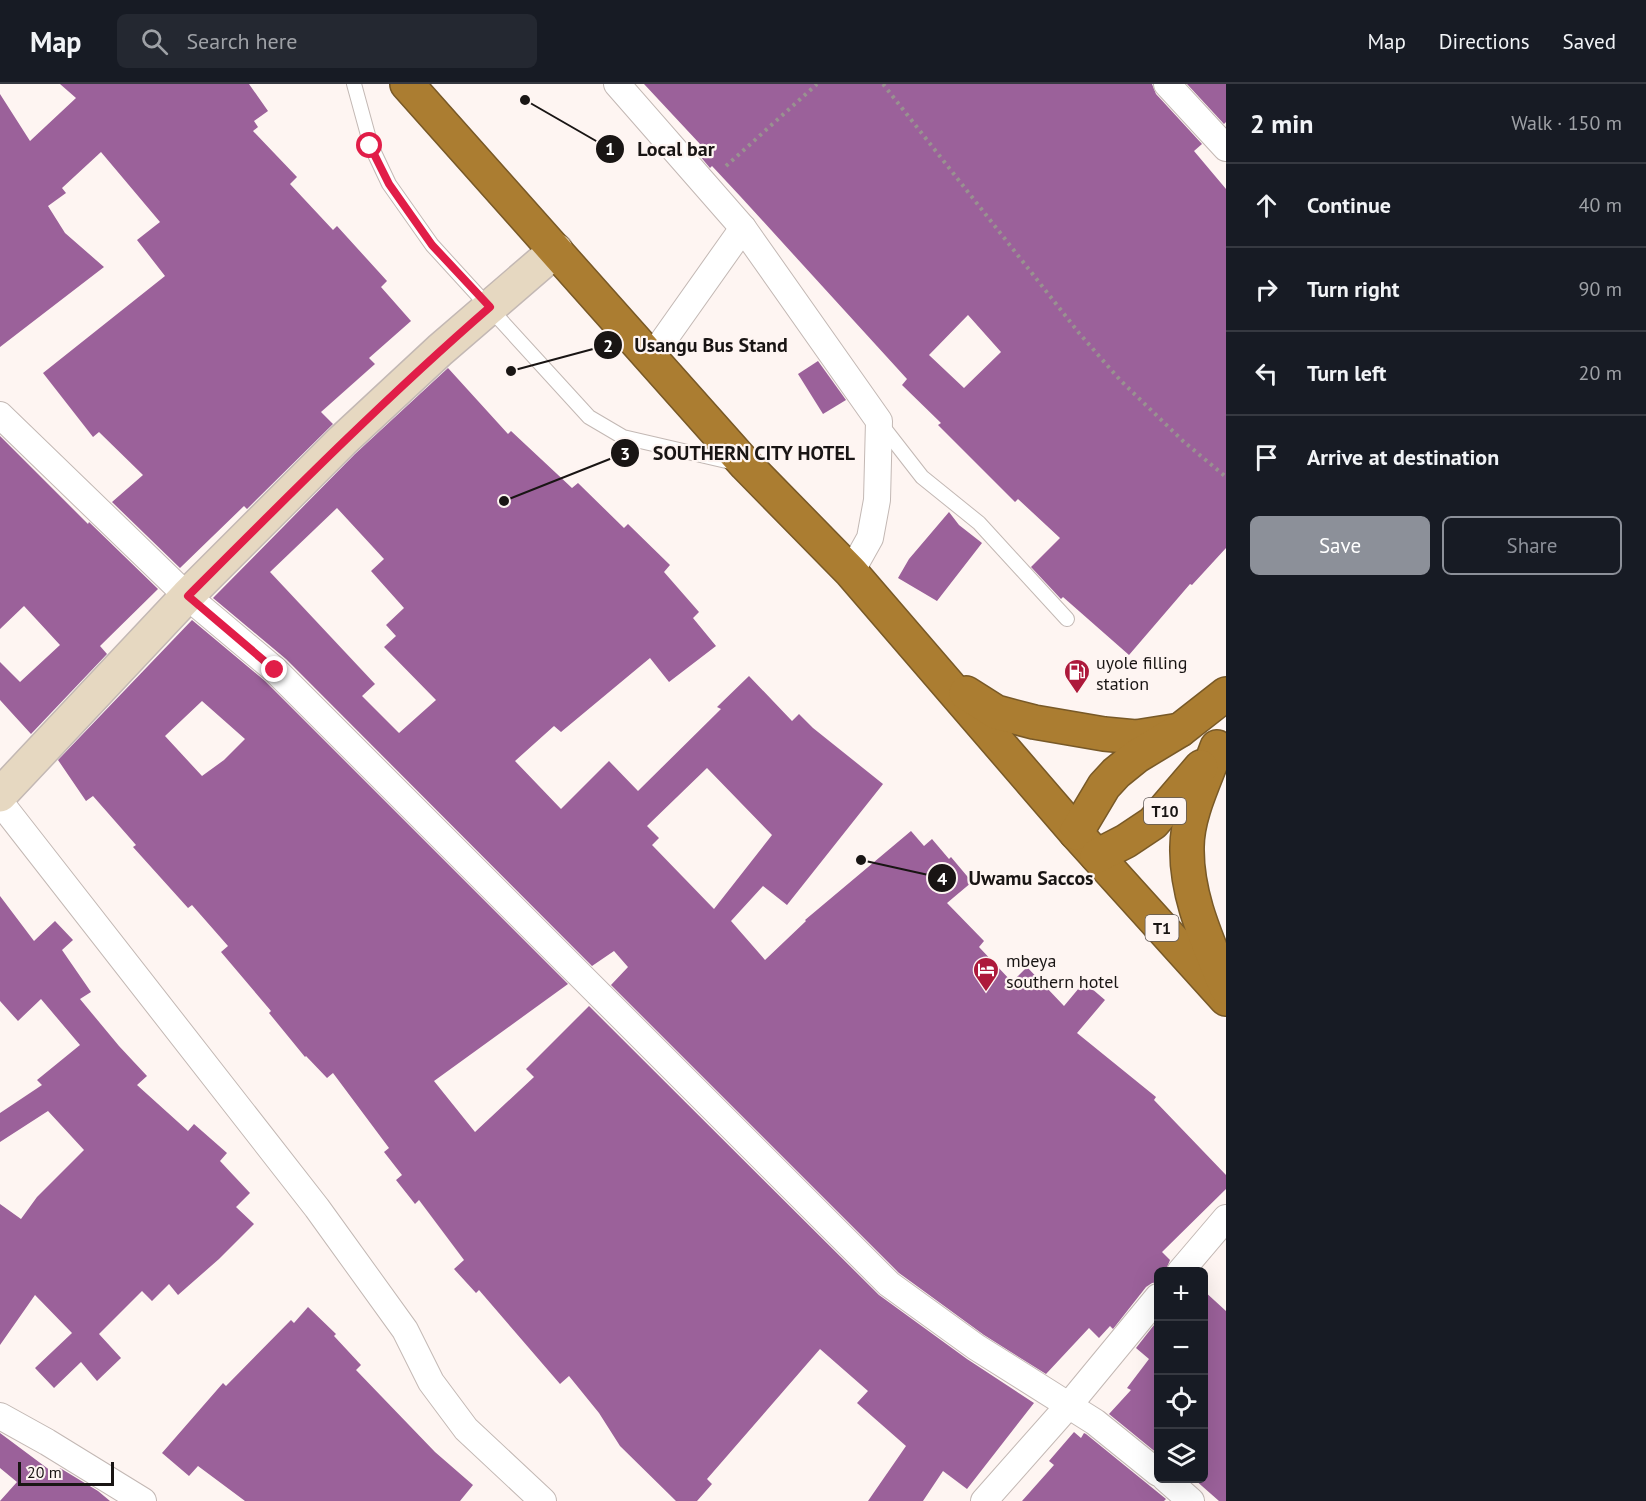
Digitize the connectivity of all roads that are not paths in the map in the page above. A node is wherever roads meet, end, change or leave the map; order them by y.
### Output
1 (354, 84) edge
2 (407, 84) edge
3 (617, 84) edge
4 (1167, 84) edge
5 (1226, 148) edge
6 (743, 228) junction
7 (556, 250) junction
8 (490, 307) junction
9 (651, 358) junction
10 (0, 415) edge
11 (879, 421) junction
12 (746, 465) junction
13 (851, 572) junction
14 (188, 596) junction
15 (1067, 619) dead end
16 (946, 681) junction
17 (1226, 694) edge
18 (1180, 730) junction
19 (1221, 742) edge
20 (0, 795) edge
21 (0, 802) edge
22 (1087, 845) junction
23 (1226, 987) edge
24 (1226, 999) edge
25 (1226, 1218) edge
26 (1184, 1267) edge
27 (1154, 1302) edge
28 (1069, 1405) junction
29 (0, 1416) edge
30 (1154, 1470) edge
31 (1170, 1483) edge
32 (143, 1501) edge
33 (543, 1501) edge
34 (984, 1501) edge
35 (1191, 1501) edge

1 - 8 lane
2 - 7 highway, T1
3 - 6 street
4 - 5 street
6 - 9 street
6 - 11 street
7 - 8 street
7 - 9 highway, T1
8 - 12 lane
8 - 14 street
9 - 12 highway, T1
10 - 14 street
11 - 13 street
11 - 15 lane
12 - 13 highway, T1
13 - 16 highway, T1
14 - 20 street
14 - 28 street
16 - 18 highway
16 - 22 highway, T1
17 - 18 highway
18 - 22 highway
19 - 22 highway, T10
19 - 23 highway
21 - 33 street
22 - 24 highway, T1
25 - 26 street
27 - 28 street
28 - 30 street
28 - 34 street
29 - 32 street
31 - 35 street

